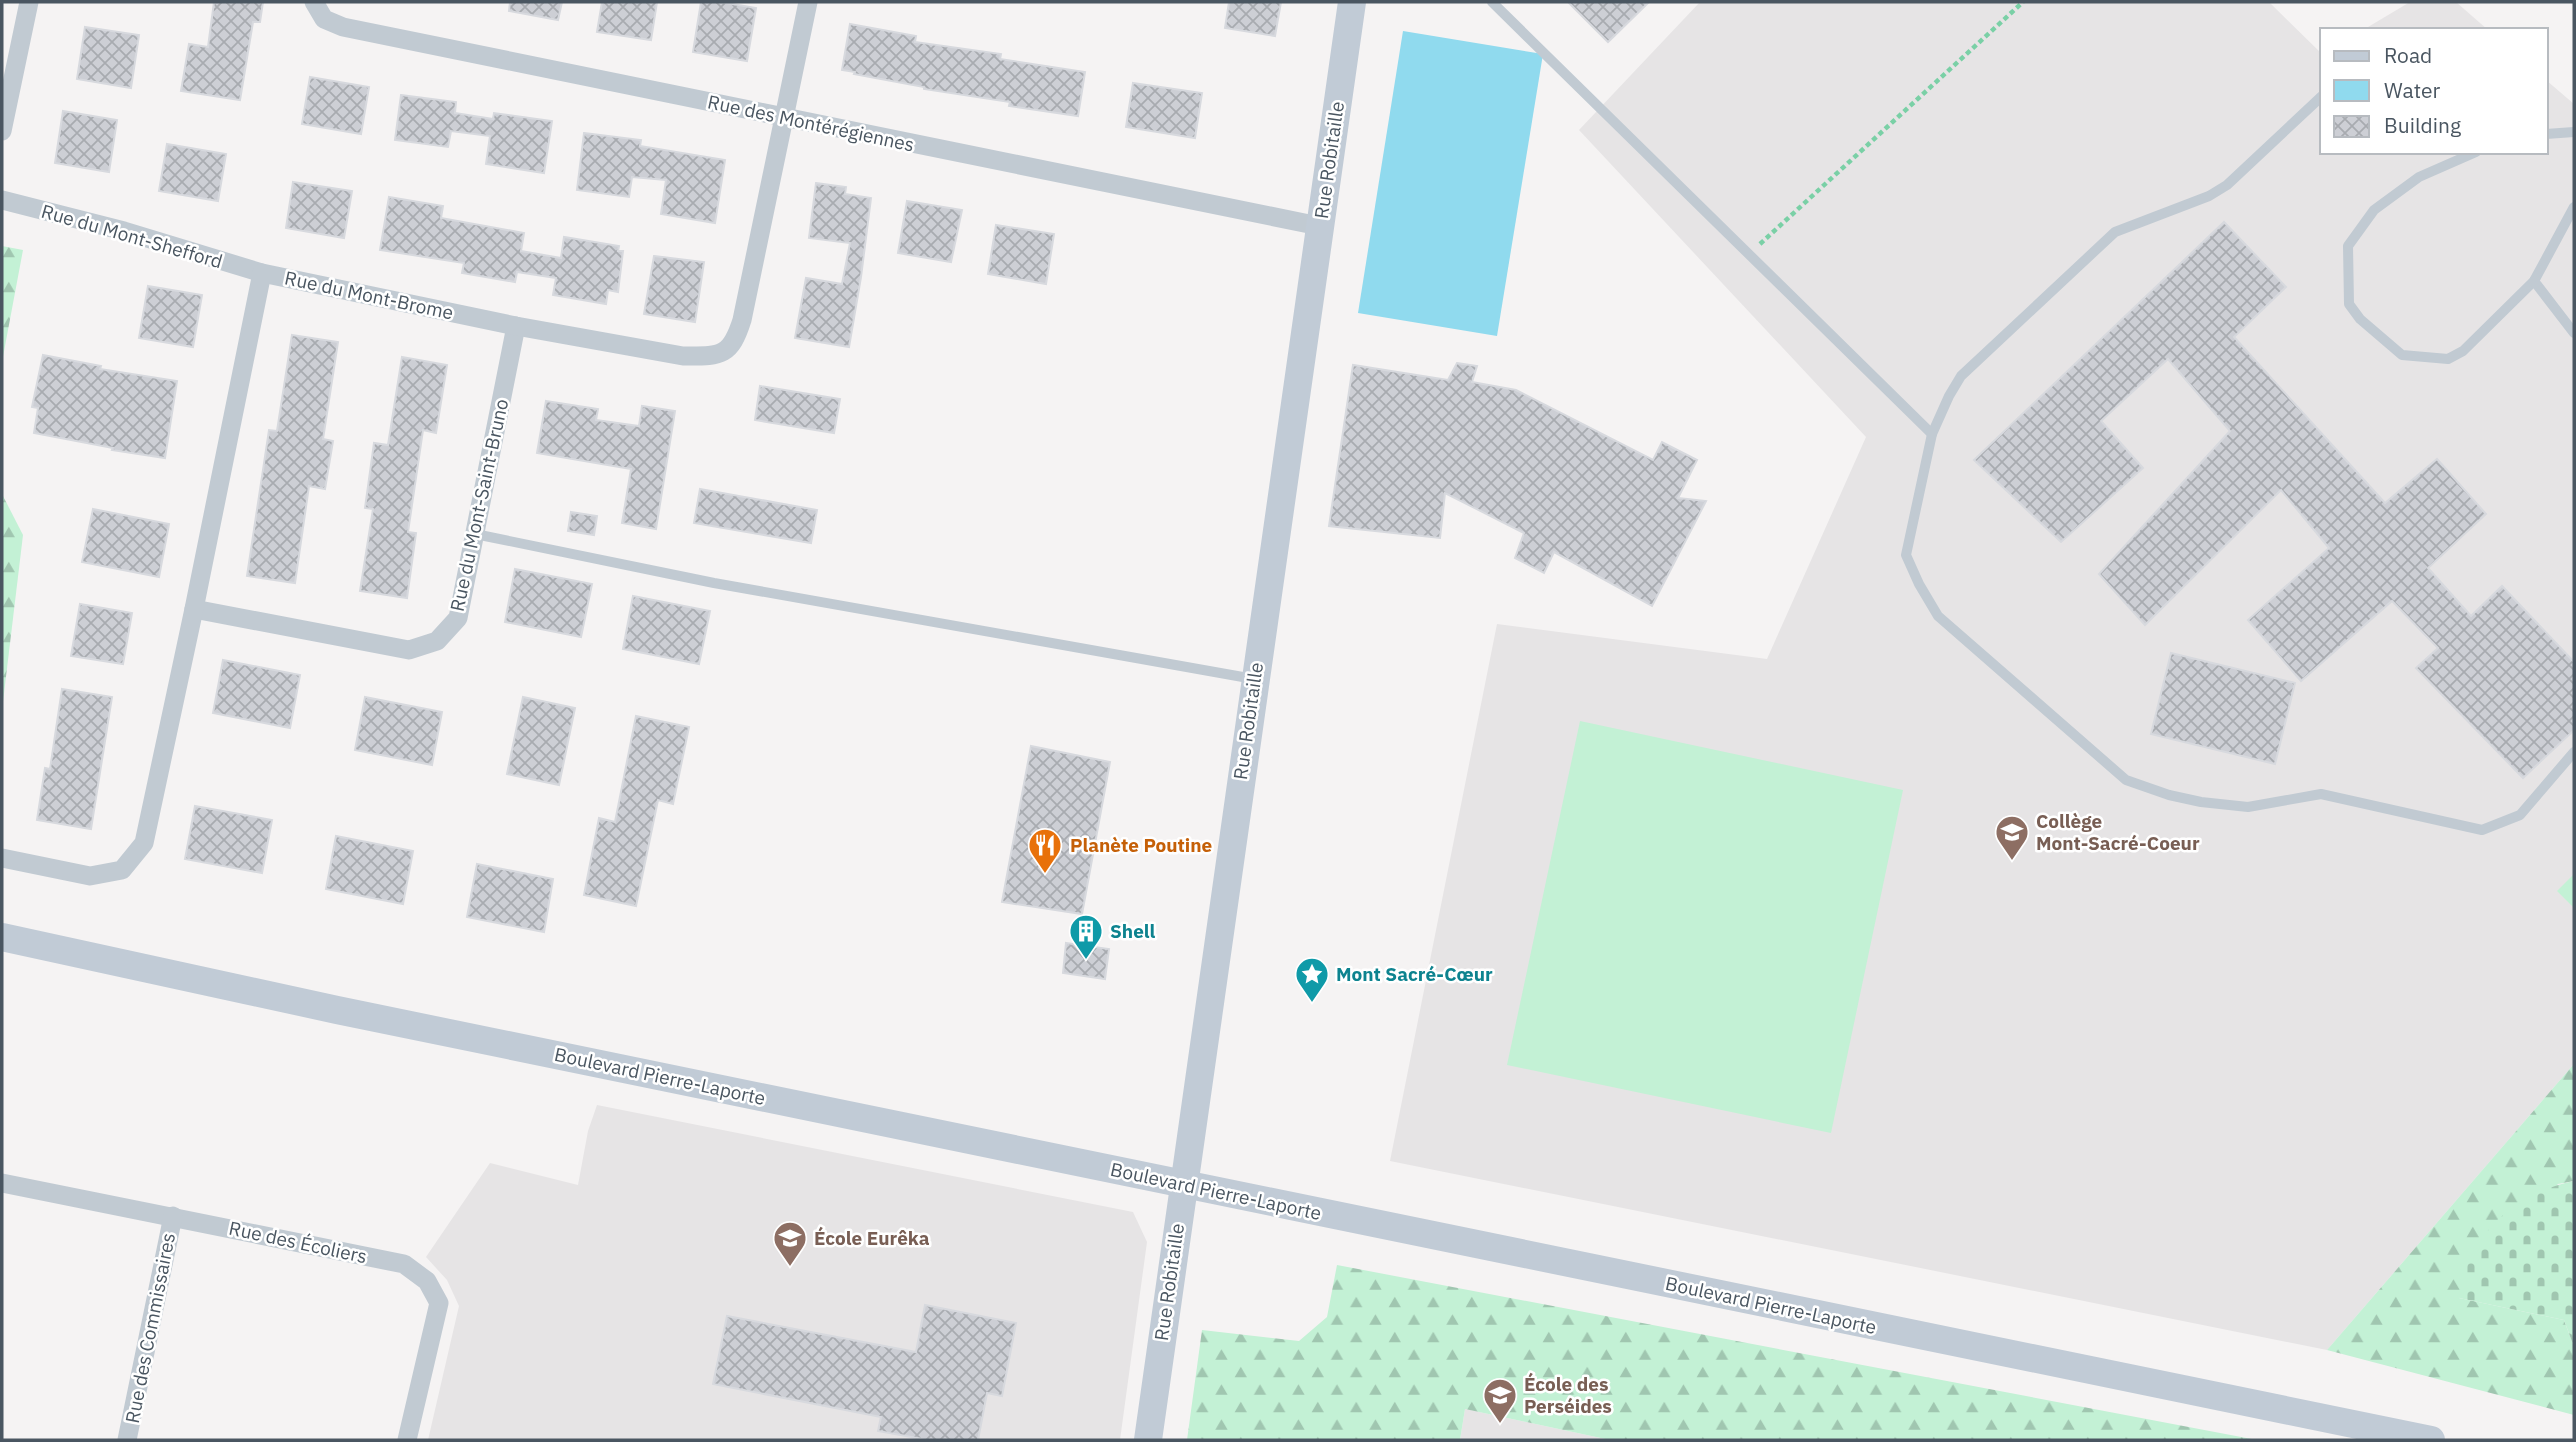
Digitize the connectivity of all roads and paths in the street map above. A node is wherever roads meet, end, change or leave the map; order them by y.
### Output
1 (29, 2) edge
2 (314, 2) edge
3 (808, 2) edge
4 (1352, 2) edge
5 (1492, 2) edge
6 (2023, 2) edge
7 (2320, 98) edge
8 (784, 117) junction
9 (2, 131) edge
10 (2574, 131) edge
11 (2548, 134) edge
12 (2471, 154) edge
13 (2, 200) edge
14 (2574, 207) edge
15 (1319, 226) junction
16 (1749, 254) junction
17 (262, 273) junction
18 (2534, 281) junction
19 (516, 326) junction
20 (2574, 334) edge
21 (1933, 434) junction
22 (475, 534) junction
23 (194, 609) junction
24 (1254, 679) junction
25 (2574, 752) edge
26 (2, 858) edge
27 (2, 937) edge
28 (2, 1183) edge
29 (1182, 1184) junction
30 (173, 1216) junction
31 (127, 1440) edge
32 (407, 1440) edge
33 (1148, 1440) edge
34 (2431, 1440) edge

1 - 9 street
2 - 8 street, Rue des Montérégiennes
3 - 8 street, Rue du Mont-Brome
4 - 15 main road, Rue Robitaille
5 - 16 lane
6 - 16 path
7 - 21 lane
8 - 15 street, Rue des Montérégiennes
8 - 19 street, Rue du Mont-Brome
10 - 11 lane
12 - 18 lane
13 - 17 street, Rue du Mont-Shefford
14 - 18 lane
15 - 24 main road, Rue Robitaille
16 - 21 lane
17 - 19 street, Rue du Mont-Brome
17 - 23 street, Rue du Mont-Brome
18 - 20 lane
19 - 22 street, Rue du Mont-Saint-Bruno
21 - 25 lane
22 - 23 street, Rue du Mont-Saint-Bruno
22 - 24 lane
23 - 26 street, Rue du Mont-Brome
24 - 29 main road, Rue Robitaille
27 - 29 main road, Boulevard Pierre-Laporte
28 - 30 street, Rue des Écoliers
29 - 33 main road, Rue Robitaille
29 - 34 main road, Boulevard Pierre-Laporte
30 - 31 street, Rue des Commissaires
30 - 32 street, Rue des Écoliers

